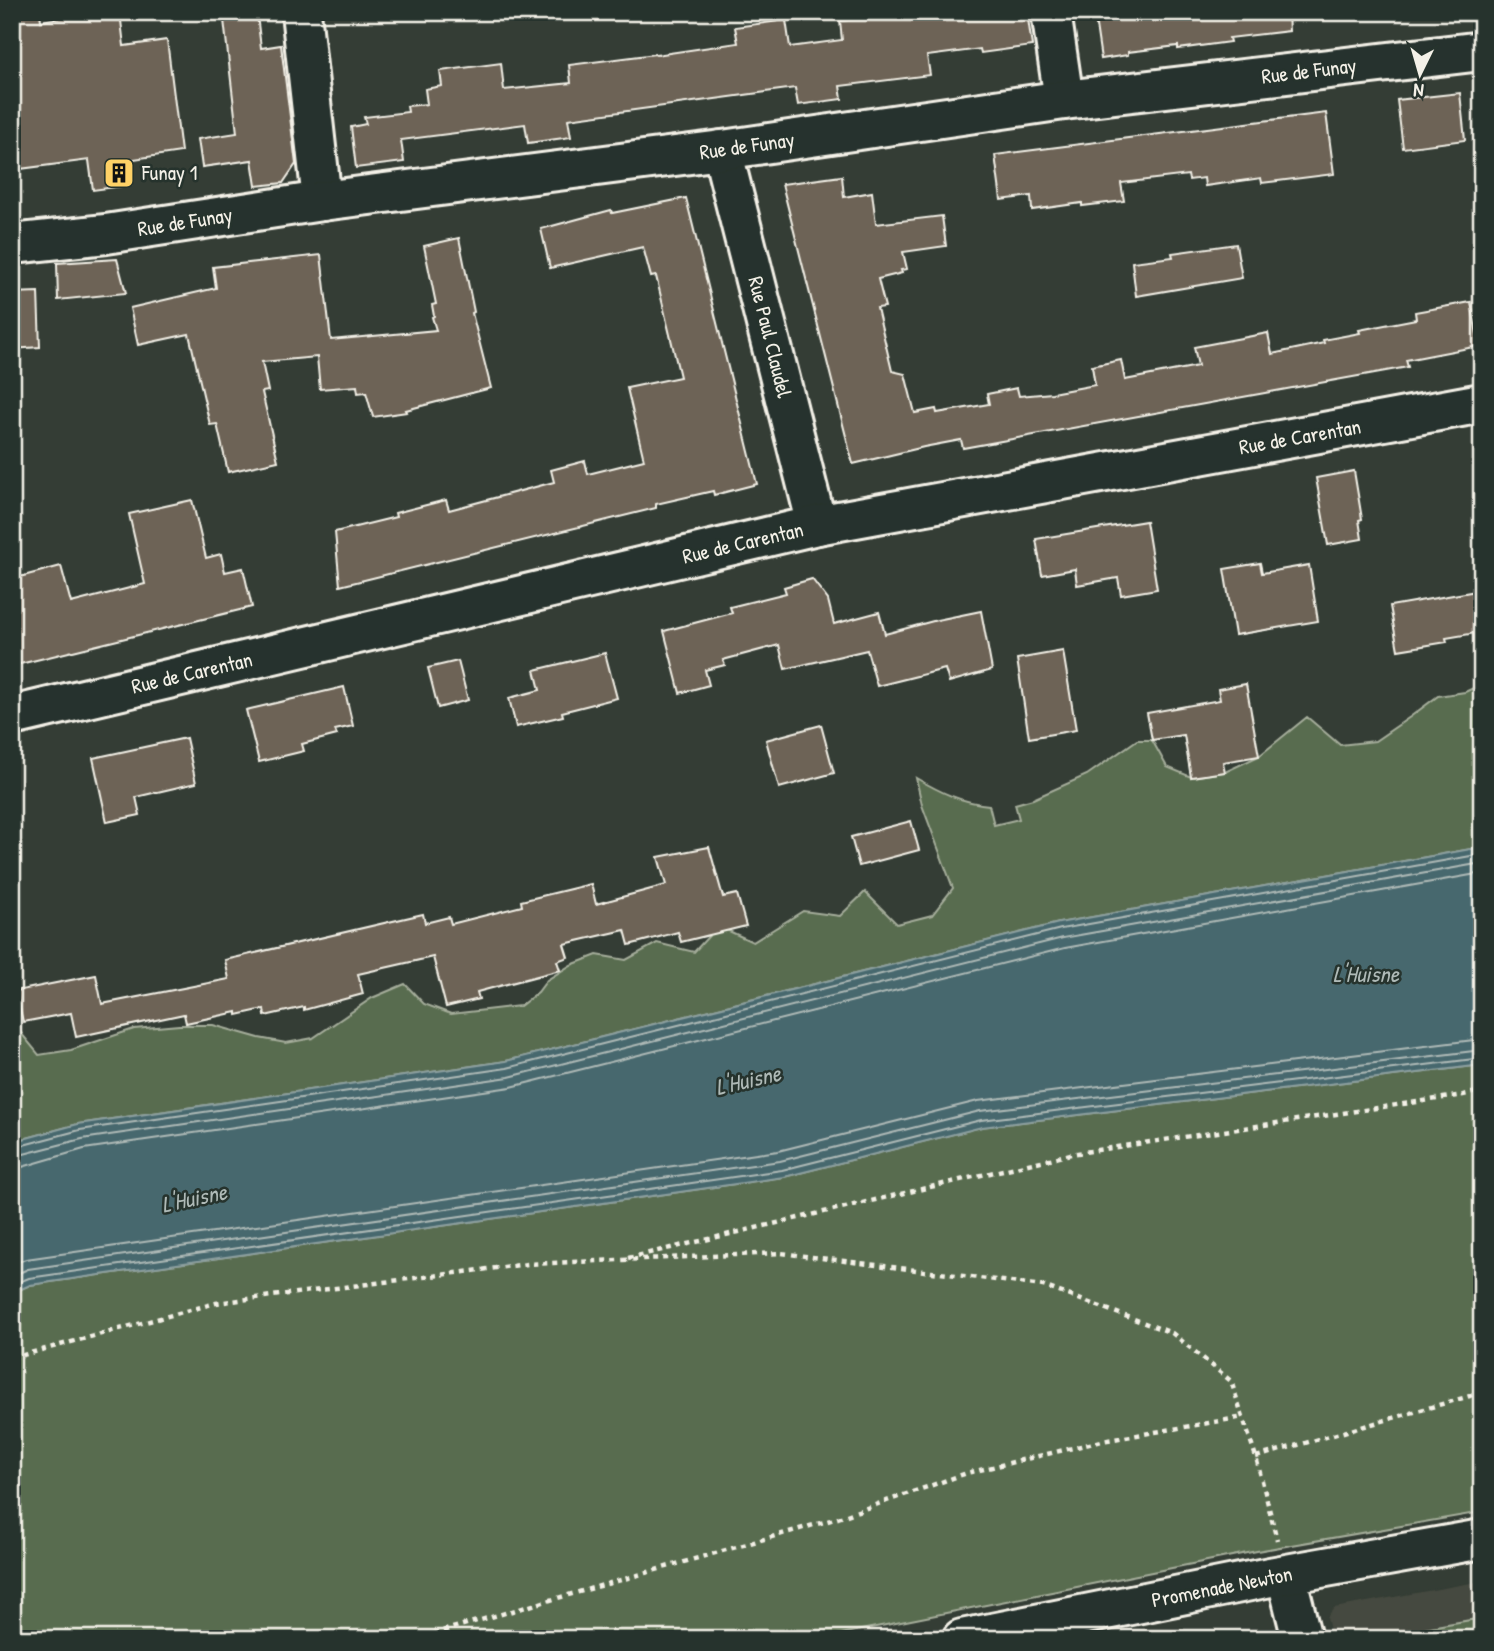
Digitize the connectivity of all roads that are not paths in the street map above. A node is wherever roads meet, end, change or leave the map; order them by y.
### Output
1 (301, 12) edge
2 (1051, 12) edge
3 (1482, 51) edge
4 (1064, 100) junction
5 (722, 150) junction
6 (322, 201) junction
7 (12, 243) edge
8 (1482, 403) edge
9 (817, 525) junction
10 (12, 716) edge
11 (1482, 1539) edge
12 (1286, 1575) junction
13 (962, 1639) edge
14 (1302, 1639) edge

1 - 6 street
2 - 4 street
3 - 4 street, Rue de Funay
4 - 5 street, Rue de Funay
5 - 6 street, Rue de Funay
5 - 9 street, Rue Paul Claudel
6 - 7 street, Rue de Funay
8 - 9 street, Rue de Carentan
9 - 10 street, Rue de Carentan
11 - 12 street, Promenade Newton
12 - 13 street, Promenade Newton
12 - 14 street

